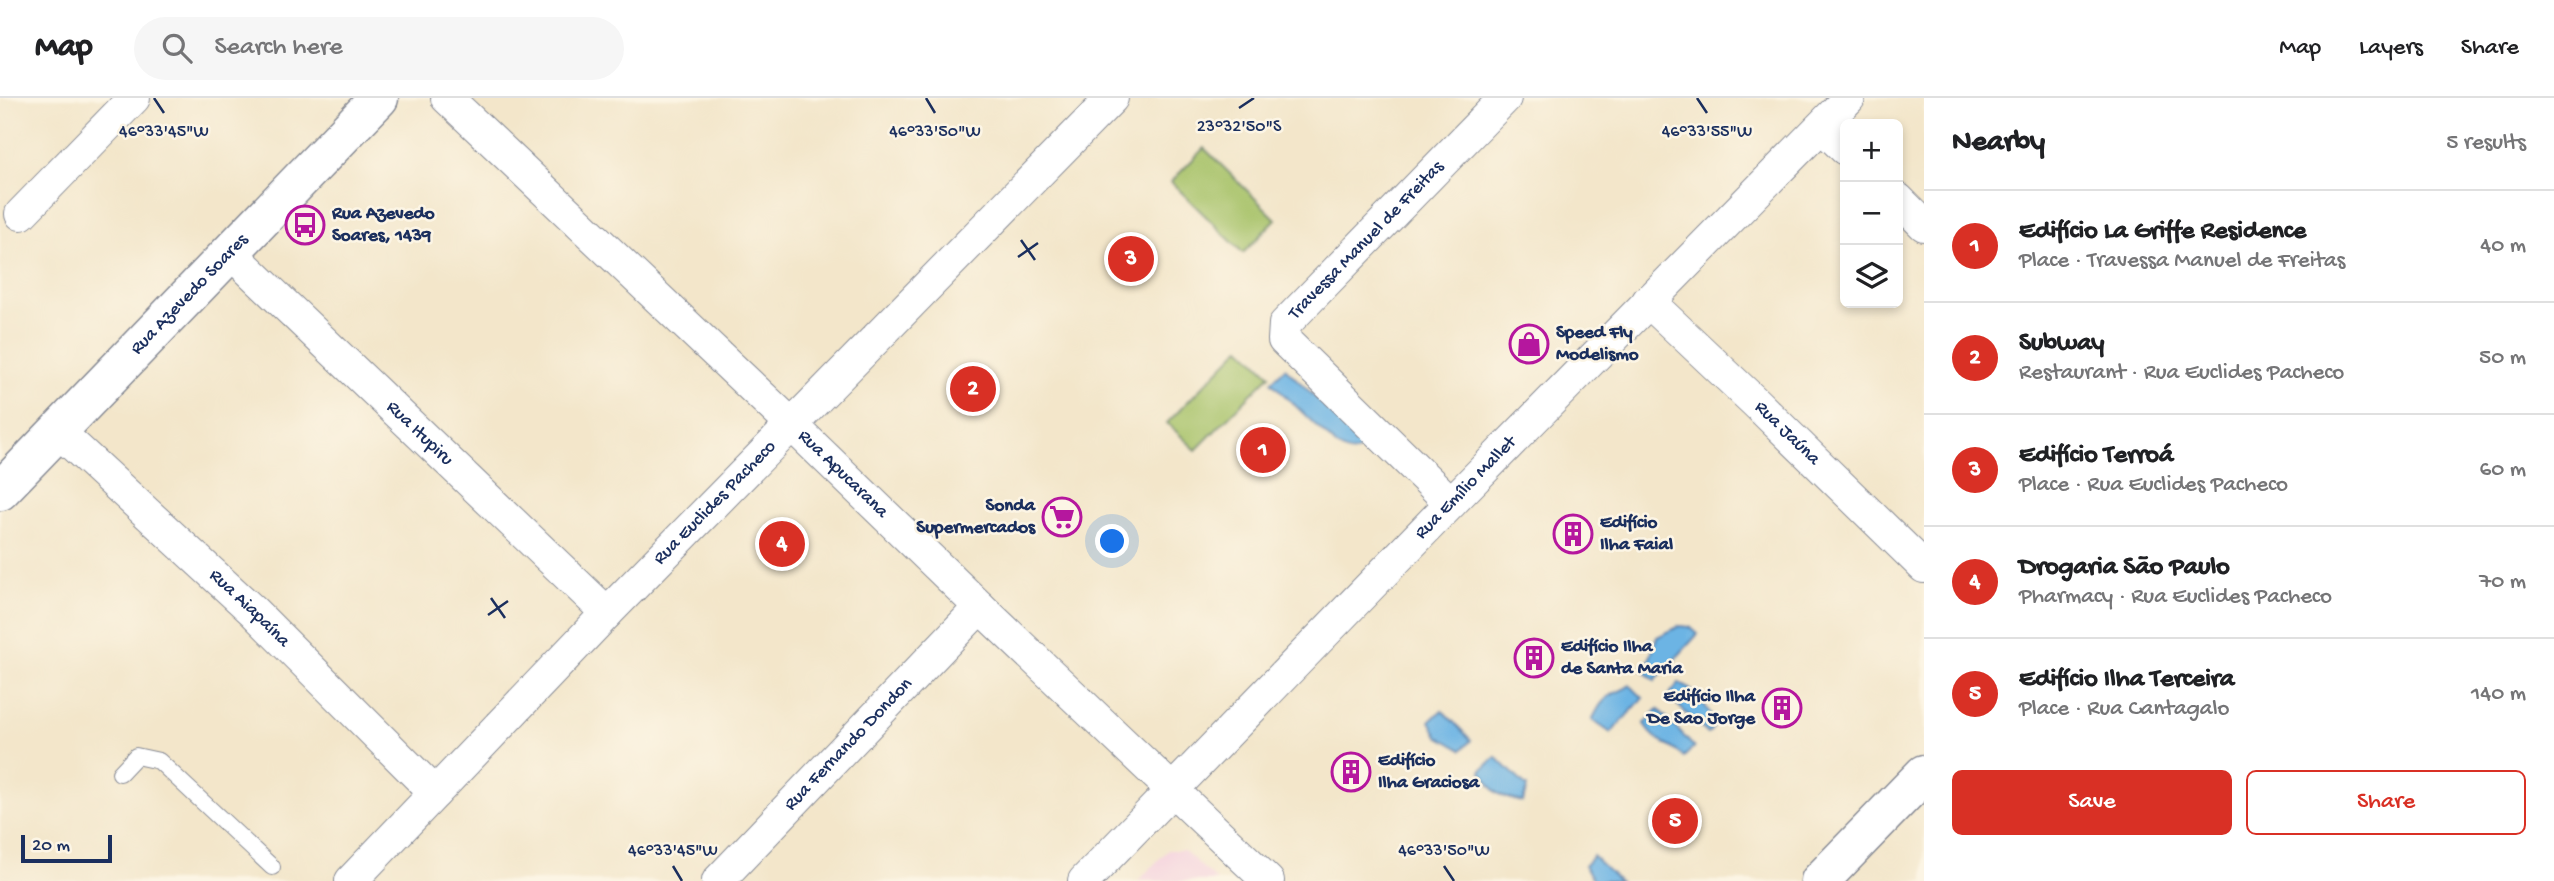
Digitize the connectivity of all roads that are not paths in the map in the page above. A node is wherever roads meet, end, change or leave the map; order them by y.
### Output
1 (134, 98) edge
2 (379, 98) edge
3 (447, 98) edge
4 (1112, 98) edge
5 (1505, 98) edge
6 (1849, 98) edge
7 (1822, 127) junction
8 (1840, 144) edge
9 (1903, 205) edge
10 (21, 215) dead end
11 (1924, 225) edge
12 (231, 253) junction
13 (1648, 301) junction
14 (792, 425) junction
15 (58, 431) junction
16 (0, 491) edge
17 (1451, 503) junction
18 (1924, 567) edge
19 (980, 607) junction
20 (607, 613) junction
21 (120, 773) dead end
22 (1924, 774) edge
23 (1173, 790) junction
24 (435, 793) junction
25 (272, 867) dead end
26 (351, 881) edge
27 (718, 881) edge
28 (1084, 881) edge
29 (1268, 881) edge
30 (1820, 881) edge

1 - 10 street
2 - 12 street, Rua Azevedo Soares
3 - 14 street, Rua Apucarana
4 - 14 street, Rua Euclides Pacheco
5 - 17 street, Travessa Manuel de Freitas
6 - 7 street, Rua Emílio Mallet
7 - 8 street
7 - 13 street, Rua Emílio Mallet
9 - 11 street
12 - 15 street, Rua Azevedo Soares
12 - 20 street, Rua Itupiru
13 - 17 street, Rua Emílio Mallet
13 - 18 street, Rua Jaúna
14 - 19 street, Rua Apucarana
14 - 20 street, Rua Euclides Pacheco
15 - 16 street, Rua Azevedo Soares
15 - 24 street, Rua Aiapaína
17 - 23 street, Rua Emílio Mallet
19 - 23 street, Rua Apucarana
19 - 27 street, Rua Fernando Dondon
20 - 24 street, Rua Euclides Pacheco
21 - 25 lane
22 - 30 street
23 - 28 street, Rua Emílio Mallet
23 - 29 street, Rua Apucarana
24 - 26 street, Rua Euclides Pacheco

